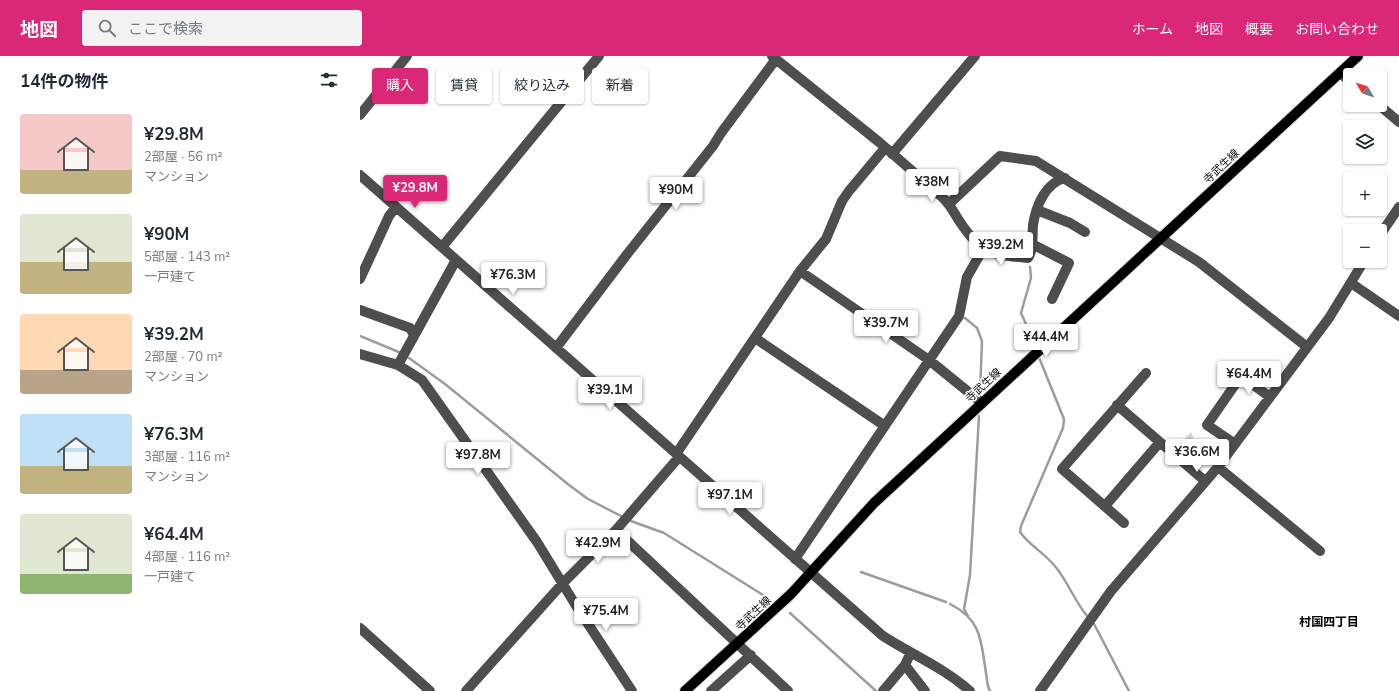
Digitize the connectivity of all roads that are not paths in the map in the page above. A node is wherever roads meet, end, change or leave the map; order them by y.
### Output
1 (407, 56) edge
2 (975, 56) edge
3 (1358, 56) edge
4 (774, 57) edge
5 (594, 58) edge
6 (1340, 73) junction
7 (1343, 75) edge
8 (1387, 112) edge
9 (360, 115) edge
10 (1399, 122) edge
11 (889, 151) junction
12 (360, 175) edge
13 (1065, 178) junction
14 (949, 204) junction
15 (396, 207) junction
16 (1399, 207) edge
17 (1037, 210) junction
18 (1387, 225) edge
19 (1085, 232) dead end
20 (1160, 238) junction
21 (1032, 244) junction
22 (442, 247) junction
23 (983, 249) junction
24 (456, 260) junction
25 (1360, 268) edge
26 (800, 272) junction
27 (361, 275) edge
28 (1351, 283) junction
29 (1052, 299) dead end
30 (360, 310) edge
31 (1399, 316) edge
32 (414, 335) junction
33 (755, 338) junction
34 (1307, 347) junction
35 (556, 348) junction
36 (360, 354) edge
37 (930, 360) junction
38 (398, 365) junction
39 (1146, 373) dead end
40 (1270, 396) junction
41 (982, 403) junction
42 (1117, 406) junction
43 (885, 426) junction
44 (1160, 442) junction
45 (1235, 444) junction
46 (678, 455) junction
47 (1218, 466) junction
48 (1205, 481) junction
49 (1105, 506) junction
50 (1124, 523) dead end
51 (616, 530) junction
52 (1320, 551) dead end
53 (795, 559) junction
54 (811, 573) junction
55 (563, 583) junction
56 (360, 628) edge
57 (738, 643) junction
58 (910, 654) junction
59 (751, 655) junction
60 (905, 665) junction
61 (886, 690) edge
62 (430, 691) edge
63 (466, 691) edge
64 (632, 691) edge
65 (685, 691) edge
66 (712, 691) edge
67 (788, 691) edge
68 (925, 691) edge
69 (970, 691) edge
70 (1040, 691) edge

1 - 9 street
2 - 11 street
3 - 6 main road, 寺武生線
4 - 11 street
4 - 35 street
5 - 22 street
6 - 7 street
6 - 20 main road, 寺武生線
8 - 10 street
11 - 14 street
11 - 26 street
12 - 15 street
13 - 14 street
13 - 17 street
13 - 20 street
14 - 23 street
15 - 22 street
15 - 27 street
16 - 18 street
17 - 19 street
17 - 21 street
20 - 34 street
20 - 41 main road, 寺武生線
21 - 23 street
21 - 29 street
22 - 24 street
23 - 37 street
24 - 32 street
24 - 35 street
25 - 28 street
26 - 33 street
26 - 37 street
28 - 31 street
28 - 34 street
30 - 32 street
32 - 38 street
33 - 43 street
33 - 46 street
34 - 40 street
35 - 46 street
36 - 38 street
37 - 41 street
37 - 43 street
38 - 55 street
39 - 42 street
40 - 45 street
40 - 45 street
41 - 54 main road, 寺武生線
42 - 44 street
42 - 49 street
43 - 53 street
44 - 48 street
44 - 49 street
45 - 47 street
46 - 51 street
46 - 53 street
47 - 48 street
47 - 52 street
48 - 70 street
49 - 50 street
51 - 55 street
51 - 57 street
53 - 54 street
54 - 57 main road, 寺武生線
54 - 58 street
55 - 63 street
55 - 64 street
56 - 62 street
57 - 59 street
57 - 65 main road, 寺武生線
58 - 60 street
58 - 69 street
59 - 66 street
59 - 67 street
60 - 61 street
60 - 68 street

